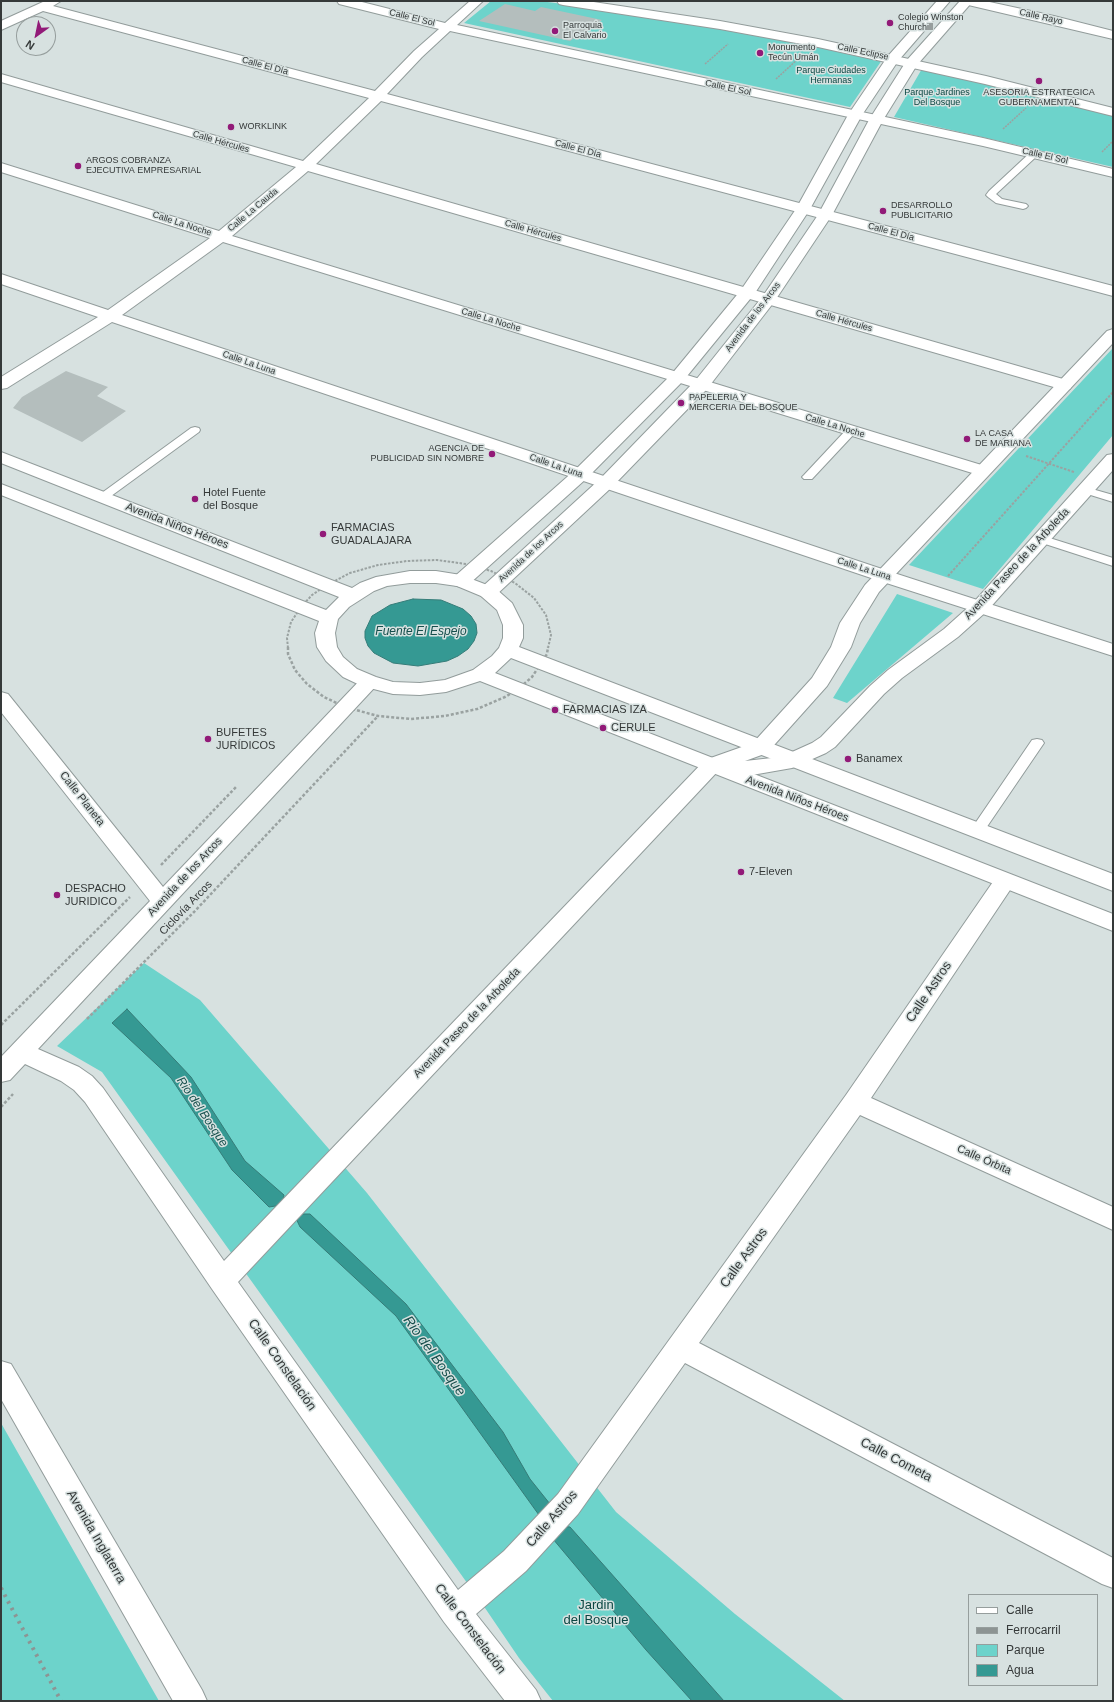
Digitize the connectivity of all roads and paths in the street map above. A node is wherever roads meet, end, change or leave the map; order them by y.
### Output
1 (55, 1) edge
2 (343, 1) edge
3 (477, 1) edge
4 (563, 1) edge
5 (944, 1) edge
6 (968, 1) edge
7 (42, 7) junction
8 (1, 26) edge
9 (447, 27) junction
10 (1113, 36) edge
11 (730, 43) dead end
12 (800, 57) dead end
13 (893, 59) junction
14 (912, 63) junction
15 (702, 67) dead end
16 (1, 78) edge
17 (773, 82) dead end
18 (377, 96) junction
19 (1030, 104) dead end
20 (1113, 112) edge
21 (855, 115) junction
22 (876, 120) junction
23 (1000, 132) dead end
24 (1113, 141) edge
25 (1035, 153) junction
26 (1101, 153) dead end
27 (306, 166) junction
28 (1, 167) edge
29 (1113, 172) edge
30 (1023, 206) dead end
31 (803, 209) junction
32 (825, 215) junction
33 (221, 237) junction
34 (1, 279) edge
35 (1113, 291) edge
36 (747, 293) junction
37 (769, 300) junction
38 (110, 316) junction
39 (1113, 334) edge
40 (677, 378) junction
41 (1, 384) edge
42 (701, 385) junction
43 (1064, 385) junction
44 (1113, 392) edge
45 (196, 430) dead end
46 (851, 431) junction
47 (1002, 449) junction
48 (1, 457) edge
49 (1049, 464) junction
50 (982, 471) junction
51 (1103, 473) edge
52 (581, 474) junction
53 (808, 477) dead end
54 (606, 483) junction
55 (1, 489) edge
56 (103, 497) junction
57 (1113, 499) edge
58 (1040, 538) junction
59 (1113, 562) edge
60 (478, 567) junction
61 (504, 576) junction
62 (884, 576) junction
63 (461, 581) junction
64 (327, 585) junction
65 (488, 592) junction
66 (934, 592) junction
67 (352, 595) junction
68 (301, 607) junction
69 (980, 607) junction
70 (329, 618) junction
71 (1113, 649) edge
72 (508, 650) junction
73 (542, 664) junction
74 (480, 674) junction
75 (369, 682) junction
76 (518, 689) junction
77 (324, 697) junction
78 (1, 698) edge
79 (319, 702) dead end
80 (345, 707) junction
81 (378, 716) junction
82 (1037, 743) dead end
83 (760, 748) junction
84 (792, 761) junction
85 (712, 765) junction
86 (240, 784) dead end
87 (977, 831) junction
88 (146, 880) junction
89 (1005, 880) junction
90 (1113, 884) edge
91 (162, 901) junction
92 (1113, 923) edge
93 (1, 1025) edge
94 (82, 1025) dead end
95 (22, 1052) junction
96 (45, 1062) junction
97 (1, 1073) edge
98 (855, 1102) junction
99 (1, 1107) edge
100 (1113, 1219) edge
101 (222, 1281) junction
102 (680, 1347) junction
103 (1, 1373) edge
104 (1113, 1574) edge
105 (455, 1612) junction
106 (190, 1701) edge
107 (525, 1701) edge

1 - 7 street
2 - 9 street, Calle El Sol
3 - 9 street, Calle La Cauda
4 - 13 street, Calle Eclipse
5 - 13 street, Avenida de los Arcos
6 - 10 street, Calle Rayo
6 - 14 street, Avenida de los Arcos
7 - 8 street
7 - 18 street, Calle El Día
9 - 18 street, Calle La Cauda
9 - 21 street, Calle El Sol
11 - 15 path
12 - 17 path
13 - 14 street, Calle Eclipse
13 - 21 street, Avenida de los Arcos
14 - 20 street, Calle Eclipse
14 - 22 street, Avenida de los Arcos
16 - 27 street, Calle Hércules
18 - 27 street, Calle La Cauda
18 - 31 street, Calle El Día
19 - 23 path
21 - 22 street, Calle El Sol
21 - 31 street, Avenida de los Arcos
22 - 25 street, Calle El Sol
22 - 32 street, Avenida de los Arcos
24 - 26 path
25 - 29 street, Calle El Sol
25 - 30 lane
27 - 33 street, Calle La Cauda
27 - 36 street, Calle Hércules
28 - 33 street, Calle La Noche
31 - 32 street, Calle El Día
31 - 36 street, Avenida de los Arcos
32 - 35 street, Calle El Día
32 - 37 street, Avenida de los Arcos
33 - 38 street, Calle La Cauda
33 - 40 street, Calle La Noche
34 - 38 street, Calle La Luna
36 - 37 street, Calle Hércules
36 - 40 street, Avenida de los Arcos
37 - 42 street, Avenida de los Arcos
37 - 43 street, Calle Hércules
38 - 41 street, Calle La Cauda
38 - 52 street, Calle La Luna
39 - 43 street, Avenida Paseo de la Arboleda
40 - 42 street, Calle La Noche
40 - 52 street, Avenida de los Arcos
42 - 46 street, Calle La Noche
42 - 54 street, Avenida de los Arcos
43 - 47 street, Avenida Paseo de la Arboleda
44 - 49 path
45 - 56 lane
46 - 50 street, Calle La Noche
46 - 53 lane
47 - 49 path
47 - 50 street, Avenida Paseo de la Arboleda
48 - 56 street, Avenida Niños Héroes
49 - 51 path
49 - 66 path
50 - 62 street, Avenida Paseo de la Arboleda
51 - 57 lane
51 - 58 street, Avenida Paseo de la Arboleda
52 - 54 street, Calle La Luna
52 - 60 street, Avenida de los Arcos
54 - 61 street, Avenida de los Arcos
54 - 62 street, Calle La Luna
55 - 68 street
56 - 64 street, Avenida Niños Héroes
58 - 59 lane
58 - 69 street, Avenida Paseo de la Arboleda
60 - 61 path
60 - 63 street, Avenida de los Arcos
60 - 64 path
61 - 65 street, Avenida de los Arcos
61 - 73 path
62 - 66 street, Calle La Luna
62 - 83 street, Avenida Paseo de la Arboleda
63 - 65 street
63 - 67 street
64 - 67 street, Avenida Niños Héroes
64 - 68 path
65 - 72 street
66 - 69 street, Calle La Luna
67 - 70 street
68 - 70 street
68 - 77 path
69 - 71 street, Calle La Luna
69 - 84 street, Avenida Paseo de la Arboleda
70 - 75 street
72 - 73 street
72 - 74 street
73 - 76 path
73 - 83 street
74 - 75 street
74 - 76 street, Avenida Niños Héroes
75 - 80 street, Avenida de los Arcos
76 - 81 path
76 - 85 street, Avenida Niños Héroes
77 - 79 path
77 - 80 path
78 - 88 street, Calle Planeta
80 - 81 path
80 - 91 street, Avenida de los Arcos
81 - 94 path, Ciclovía Arcos
82 - 87 lane
83 - 84 street
83 - 85 street, Avenida Paseo de la Arboleda
84 - 85 street, Avenida Paseo de la Arboleda
84 - 87 street
85 - 89 street, Avenida Niños Héroes
85 - 101 street, Avenida Paseo de la Arboleda
86 - 88 path
87 - 90 street
88 - 91 street, Calle Planeta
88 - 93 path
89 - 92 street, Avenida Niños Héroes
89 - 98 street, Calle Astros
91 - 95 street, Avenida de los Arcos
95 - 96 street, Calle Constelación
95 - 97 street, Avenida de los Arcos
96 - 99 path
96 - 101 street, Calle Constelación
98 - 100 street, Calle Órbita
98 - 102 street, Calle Astros
101 - 105 street, Calle Constelación
102 - 104 street, Calle Cometa
102 - 105 street, Calle Astros
103 - 106 street, Avenida Inglaterra
105 - 107 street, Calle Constelación

